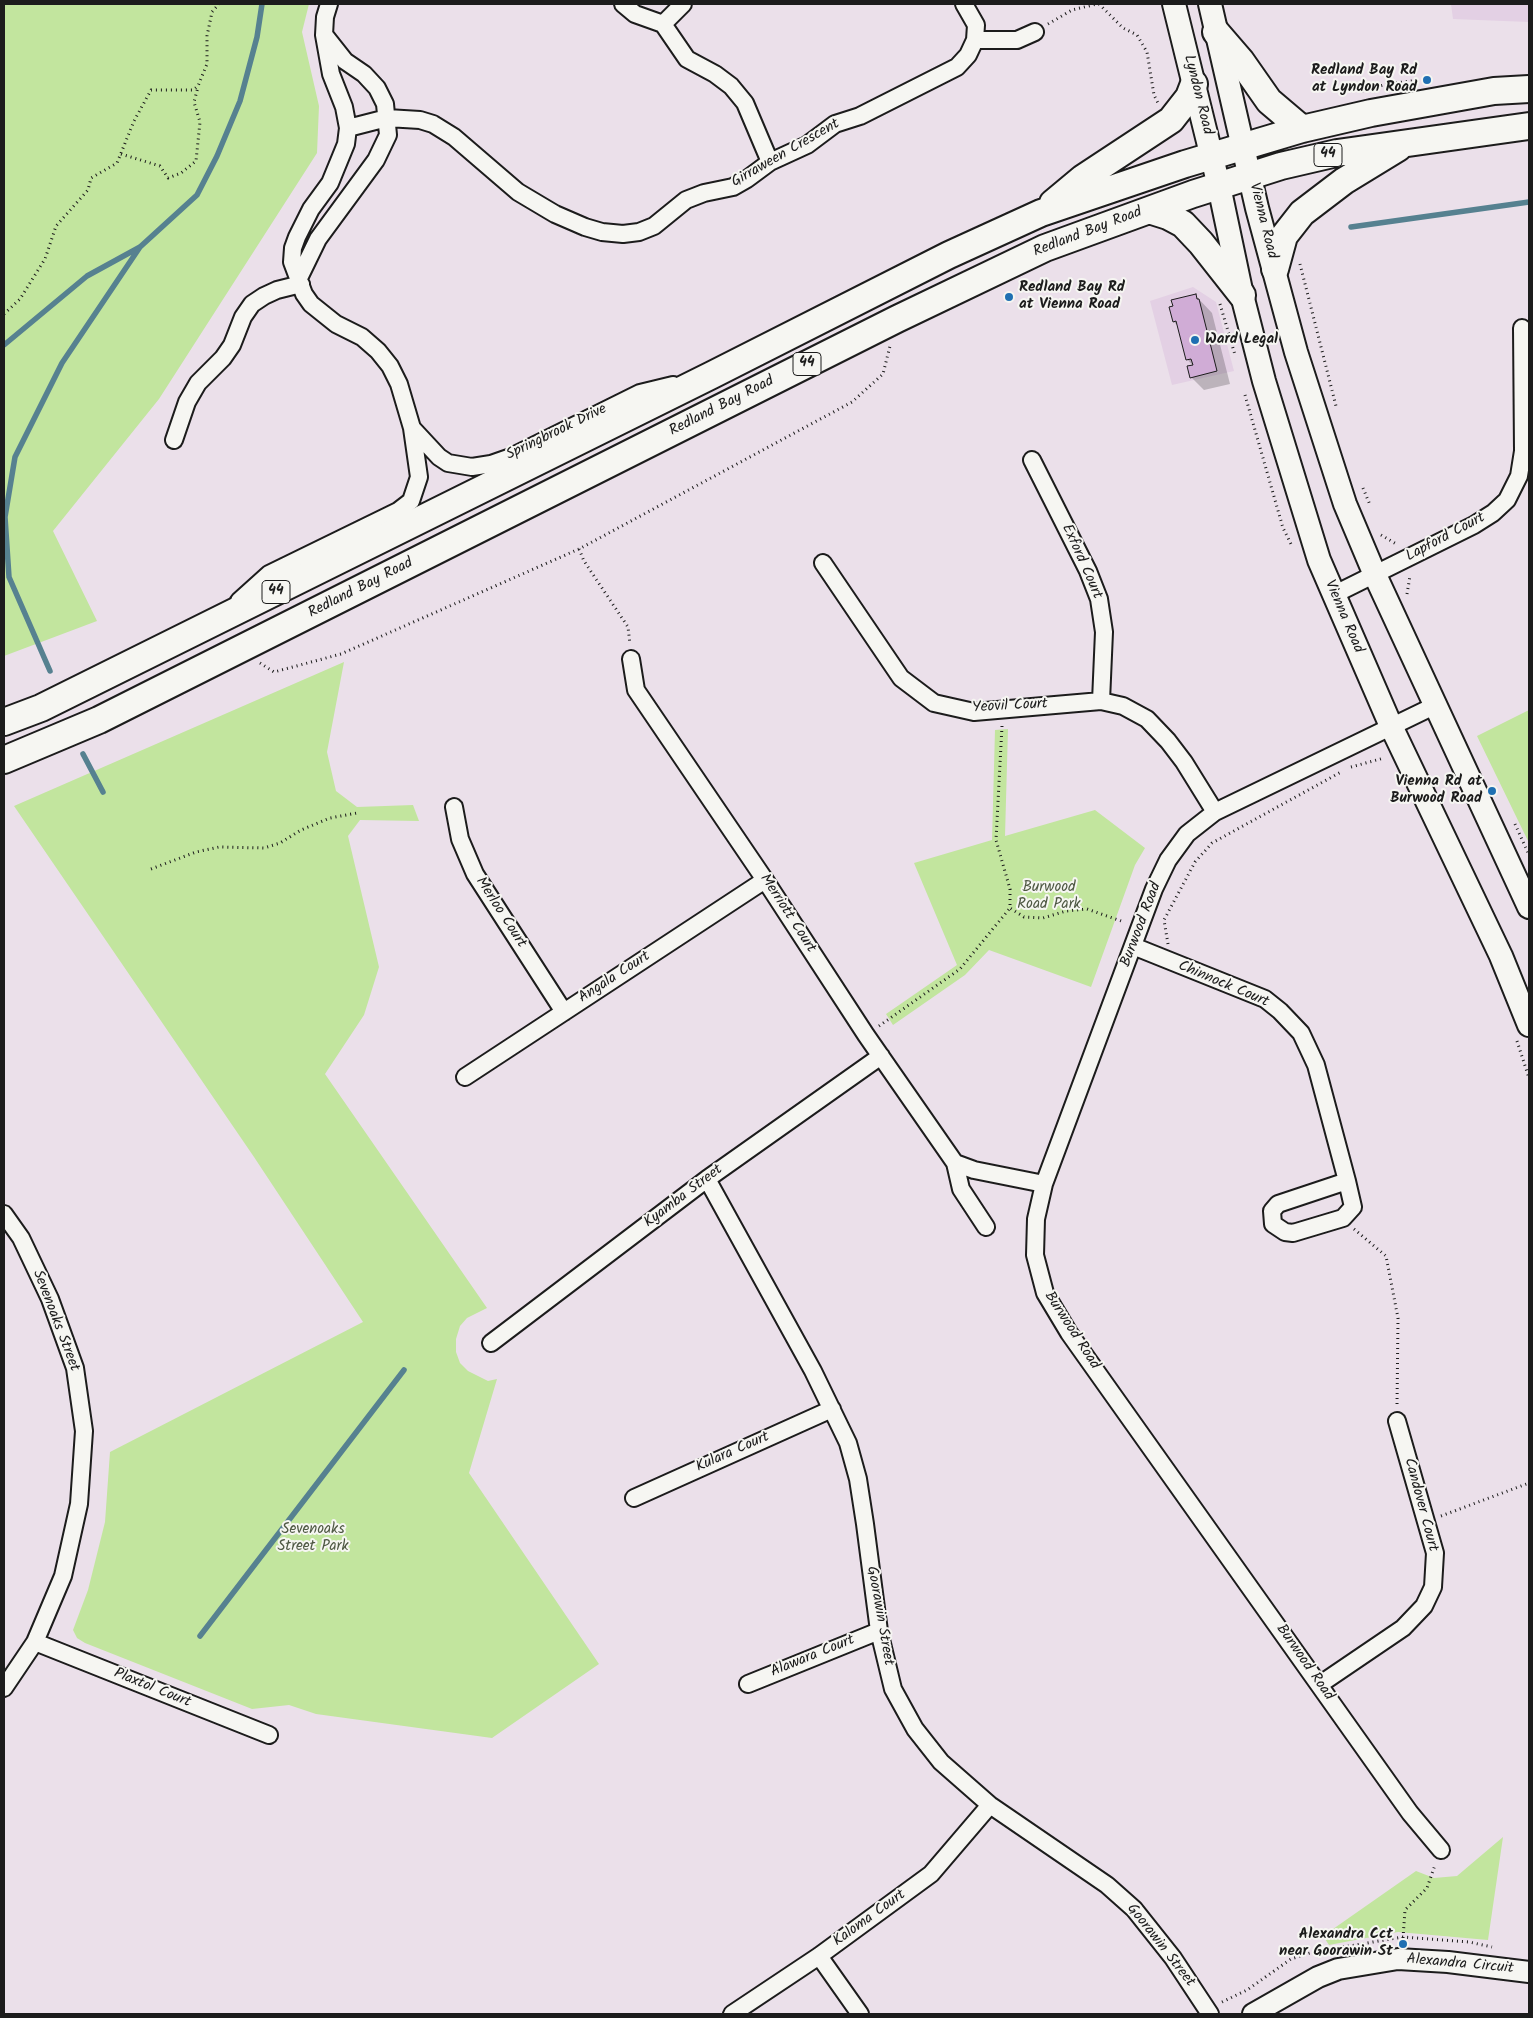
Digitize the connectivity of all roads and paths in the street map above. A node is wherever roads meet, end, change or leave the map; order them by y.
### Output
1 (219, 4) edge
2 (330, 4) edge
3 (623, 4) edge
4 (683, 4) edge
5 (964, 4) edge
6 (1098, 4) edge
7 (1174, 4) edge
8 (1210, 4) edge
9 (663, 24) junction
10 (1035, 32) joint
11 (1216, 32) junction
12 (324, 35) junction
13 (975, 40) junction
14 (1420, 80) dead end
15 (1194, 84) junction
16 (198, 86) junction
17 (1529, 88) edge
18 (1354, 95) dead end
19 (1161, 108) dead end
20 (388, 118) junction
21 (1529, 126) edge
22 (348, 128) junction
23 (1302, 129) junction
24 (1407, 142) junction
25 (1243, 146) junction
26 (121, 154) junction
27 (1211, 156) junction
28 (770, 162) junction
29 (1251, 175) junction
30 (1219, 186) junction
31 (1149, 210) junction
32 (1041, 213) junction
33 (1300, 258) dead end
34 (1274, 269) junction
35 (300, 281) junction
36 (1242, 295) junction
37 (4, 314) edge
38 (897, 319) junction
39 (1522, 328) dead end
40 (712, 376) junction
41 (1337, 407) dead end
42 (412, 428) junction
43 (174, 440) dead end
44 (1032, 460) dead end
45 (1361, 482) dead end
46 (1371, 509) dead end
47 (1378, 528) dead end
48 (1401, 547) dead end
49 (579, 549) junction
50 (823, 563) dead end
51 (1375, 575) junction
52 (1333, 595) junction
53 (217, 621) junction
54 (238, 651) junction
55 (631, 659) joint
56 (1101, 701) junction
57 (1436, 705) junction
58 (1003, 710) junction
59 (4, 722) edge
60 (1391, 726) junction
61 (4, 760) edge
62 (1390, 765) dead end
63 (454, 807) dead end
64 (1215, 812) junction
65 (357, 814) dead end
66 (151, 869) dead end
67 (765, 880) junction
68 (1529, 907) edge
69 (1010, 908) junction
70 (1140, 928) junction
71 (1133, 946) junction
72 (1168, 947) dead end
73 (564, 1012) junction
74 (1523, 1032) edge
75 (866, 1035) junction
76 (881, 1056) junction
77 (465, 1077) dead end
78 (1529, 1078) edge
79 (955, 1163) junction
80 (707, 1179) junction
81 (1347, 1180) junction
82 (1044, 1184) junction
83 (4, 1214) edge
84 (1345, 1217) junction
85 (986, 1227) dead end
86 (491, 1344) dead end
87 (832, 1408) junction
88 (1397, 1421) joint
89 (1529, 1483) edge
90 (634, 1498) dead end
91 (1425, 1521) junction
92 (879, 1631) junction
93 (35, 1642) junction
94 (748, 1684) dead end
95 (1319, 1685) junction
96 (4, 1688) edge
97 (269, 1735) dead end
98 (990, 1805) junction
99 (1441, 1850) joint
100 (819, 1956) junction
101 (1402, 1960) junction
102 (1529, 1972) edge
103 (732, 2014) edge
104 (860, 2014) edge
105 (1210, 2014) edge
106 (1253, 2014) edge

1 - 16 path
2 - 12 street, Springbrook Drive
3 - 9 street
4 - 9 street
5 - 13 street
6 - 10 path
6 - 19 path
7 - 15 main road, Lyndon Road
8 - 11 main road
9 - 28 street
10 - 13 street
11 - 23 main road
11 - 25 main road
12 - 20 street
12 - 22 street, Springbrook Drive
13 - 28 street, Girraween Crescent
14 - 18 path
15 - 27 main road, Lyndon Road
15 - 32 main road
16 - 26 path
16 - 26 path
17 - 23 main road, 44
20 - 22 street, Girraween Crescent
20 - 28 street, Girraween Crescent
20 - 35 street
21 - 24 main road, Redland Bay Road / 44
22 - 35 street, Springbrook Drive
23 - 25 main road, 44
24 - 29 main road, Redland Bay Road / 44
24 - 34 main road
25 - 27 main road, 44
25 - 29 main road
26 - 37 path
27 - 30 main road, Lyndon Road
27 - 32 main road, 44
29 - 30 main road, Redland Bay Road / 44
29 - 34 main road, Vienna Road
30 - 31 main road, Redland Bay Road / 44
30 - 36 main road, Vienna Road
31 - 36 main road
31 - 38 main road, Redland Bay Road / 44
32 - 40 main road, 44
33 - 41 path
34 - 51 main road, Vienna Road
35 - 42 street, Springbrook Drive
35 - 43 street
36 - 52 main road, Vienna Road
38 - 49 path
38 - 54 main road, Redland Bay Road / 44
39 - 51 street, Lapford Court
40 - 42 street, Springbrook Drive
40 - 53 main road, 44
42 - 53 street, Springbrook Drive
44 - 56 street, Exford Court
45 - 46 path
47 - 48 path
49 - 54 path
49 - 55 path
50 - 58 street, Yeovil Court
51 - 52 street, Lapford Court
51 - 57 main road, Vienna Road
52 - 60 main road, Vienna Road
53 - 59 main road, 44
54 - 61 main road, Redland Bay Road / 44
55 - 67 street, Merriott Court
56 - 58 street, Yeovil Court
56 - 64 street, Yeovil Court
57 - 60 street, Burwood Road
57 - 68 main road, Vienna Road
58 - 69 path
60 - 64 street, Burwood Road
60 - 74 main road, Vienna Road
62 - 72 path
63 - 73 street, Merloo Court
64 - 70 street, Burwood Road
65 - 66 path
67 - 73 street, Angala Court
67 - 75 street, Merriott Court
69 - 70 path
69 - 75 path
70 - 71 street, Burwood Road
71 - 81 street, Chinnock Court
71 - 82 street, Burwood Road
73 - 77 street, Angala Court
74 - 78 path
75 - 76 street, Merriott Court
76 - 79 street, Merriott Court
76 - 80 street, Kyamba Street
79 - 82 street
79 - 85 street, Merriott Court
80 - 86 street, Kyamba Street
80 - 87 street, Goorawin Street
81 - 84 street, Chinnock Court
81 - 84 street
82 - 95 street, Burwood Road
83 - 93 street, Sevenoaks Street
84 - 88 path
87 - 90 street, Kulara Court
87 - 92 street, Goorawin Street
88 - 91 street, Candover Court
89 - 91 path
91 - 95 street, Candover Court
92 - 94 street, Alawara Court
92 - 98 street, Goorawin Street
93 - 96 street, Sevenoaks Street
93 - 97 street, Plaxtol Court
95 - 99 street, Burwood Road
98 - 100 street, Kaloma Court
98 - 105 street, Goorawin Street
99 - 101 path
100 - 103 street, Kaloma Court
100 - 104 street
101 - 102 street, Alexandra Circuit
101 - 106 street, Alexandra Circuit

